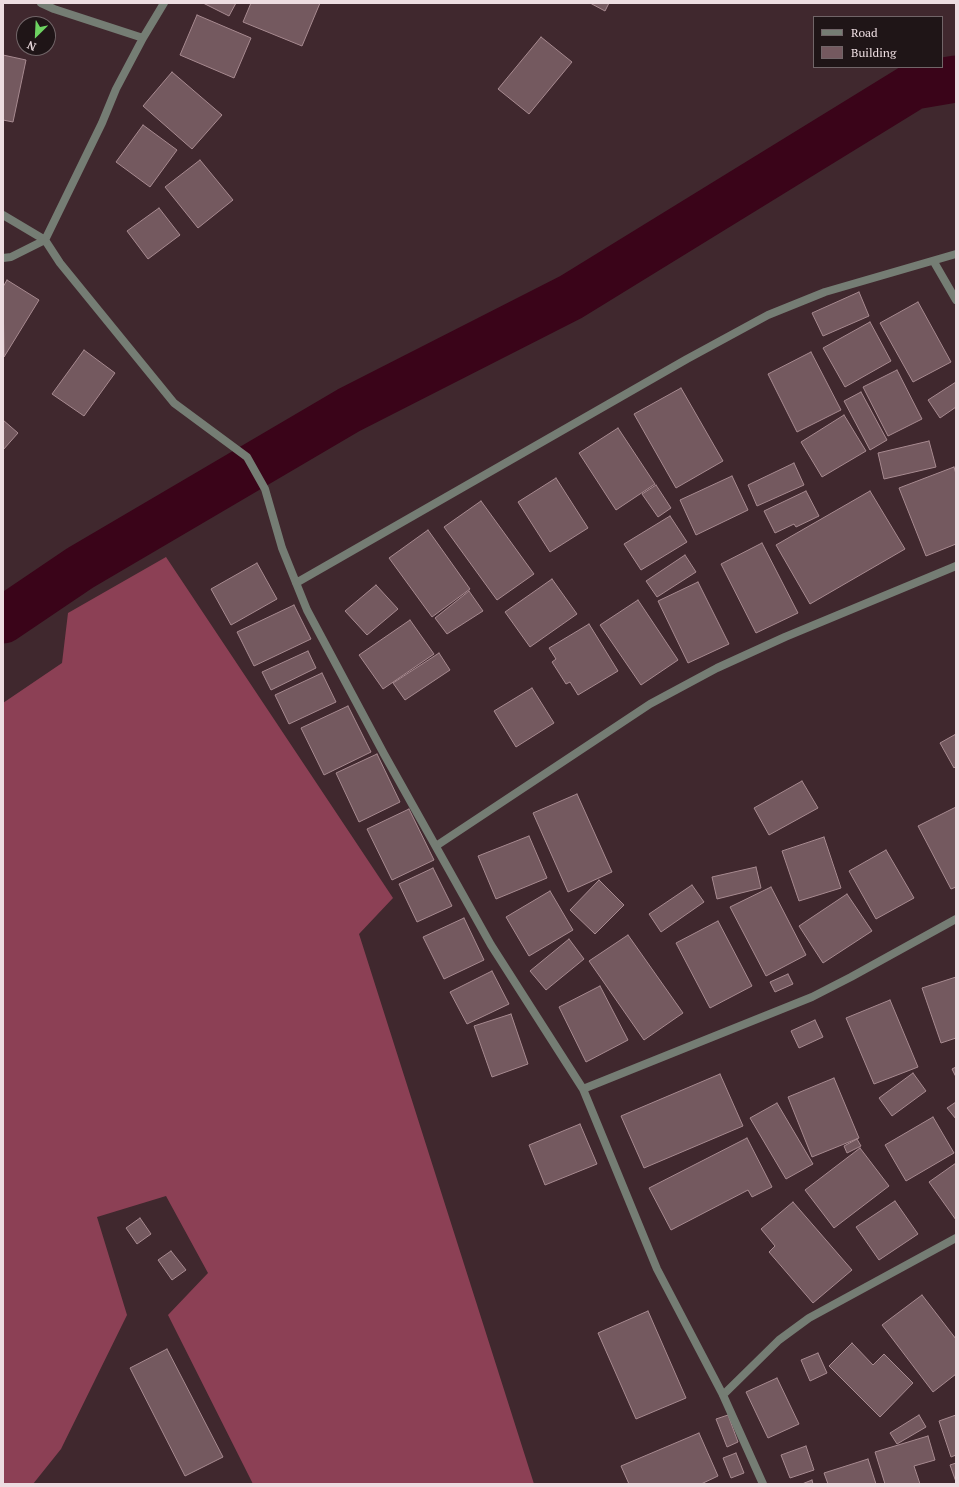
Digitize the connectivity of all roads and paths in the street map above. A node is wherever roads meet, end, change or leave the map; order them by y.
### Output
1 (41, 3) edge
2 (164, 3) edge
3 (143, 38) junction
4 (3, 215) edge
5 (45, 240) junction
6 (956, 254) edge
7 (3, 258) edge
8 (934, 262) junction
9 (956, 300) edge
10 (956, 566) edge
11 (296, 583) junction
12 (436, 846) junction
13 (956, 919) edge
14 (583, 1089) junction
15 (956, 1238) edge
16 (723, 1395) junction
17 (763, 1484) edge

1 - 3 street
2 - 3 street
3 - 5 street
4 - 5 street
5 - 7 street
5 - 11 street
6 - 8 street
8 - 9 street
8 - 11 street
10 - 12 street
11 - 12 street
12 - 14 street
13 - 14 street
14 - 16 street
15 - 16 street
16 - 17 street

